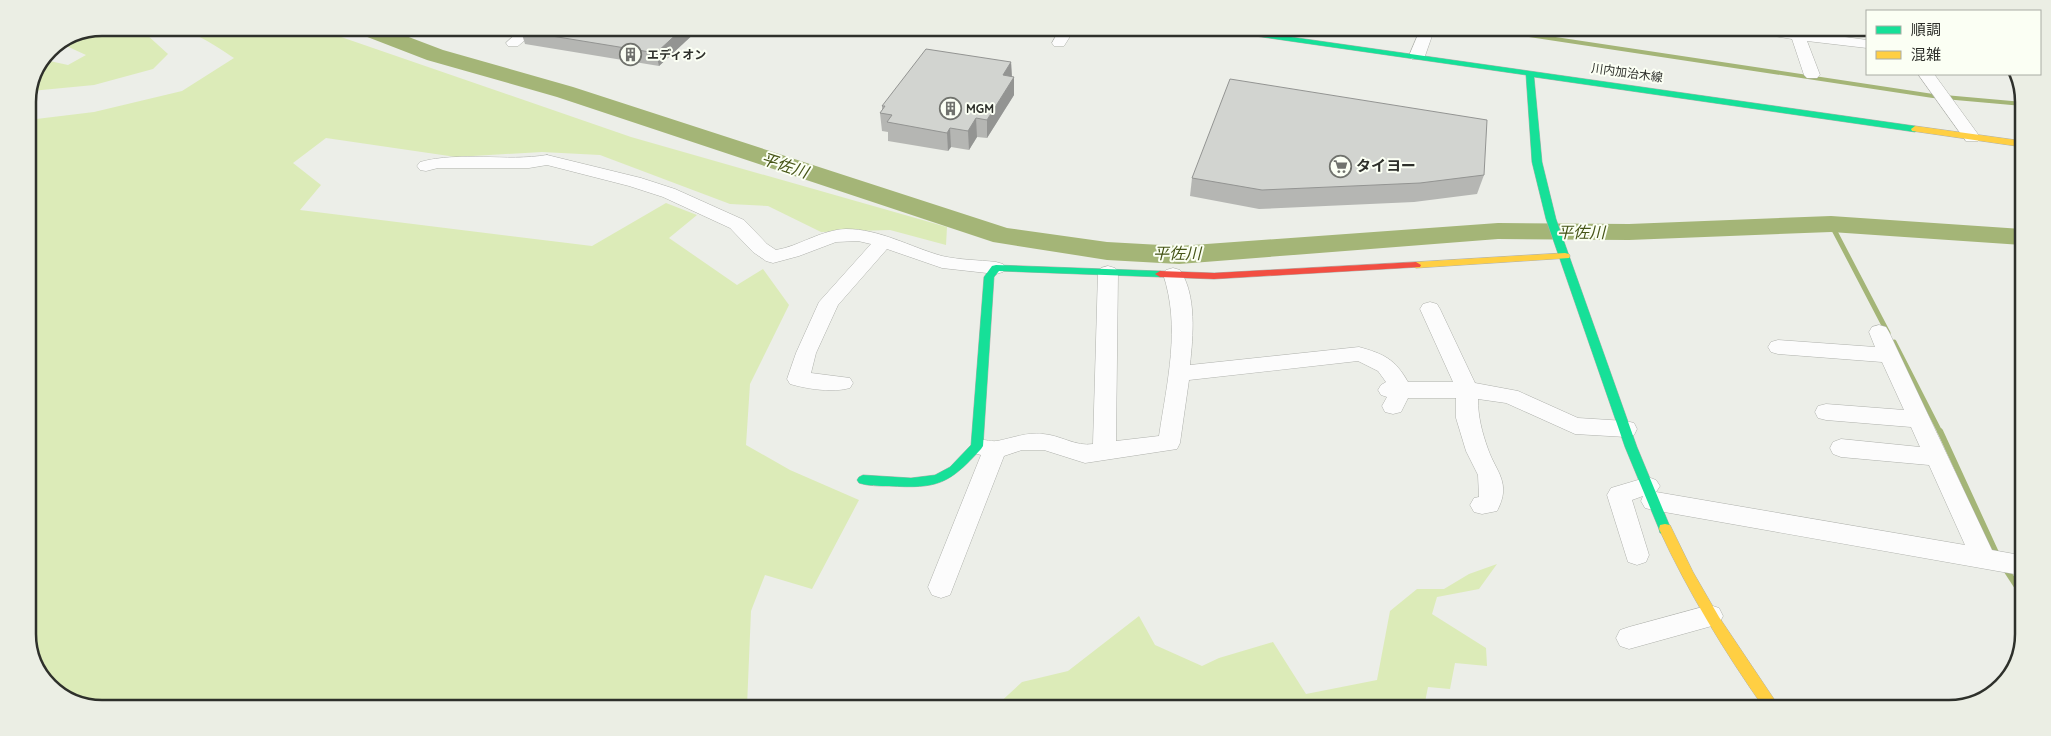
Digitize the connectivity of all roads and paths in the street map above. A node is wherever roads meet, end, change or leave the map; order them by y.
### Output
1 (522, 36) edge
2 (1063, 36) edge
3 (1271, 36) edge
4 (1425, 36) edge
5 (1798, 36) edge
6 (1833, 36) edge
7 (513, 43) dead end
8 (1059, 43) dead end
9 (1866, 44) edge
10 (1417, 56) junction
11 (1530, 73) junction
12 (1812, 75) dead end
13 (1927, 75) edge
14 (1972, 137) junction
15 (2015, 143) edge
16 (426, 166) dead end
17 (883, 242) junction
18 (1564, 254) junction
19 (996, 268) junction
20 (1108, 272) junction
21 (1173, 274) junction
22 (1430, 309) dead end
23 (1879, 332) dead end
24 (1778, 347) dead end
25 (1889, 355) junction
26 (1178, 374) junction
27 (842, 383) dead end
28 (1467, 390) junction
29 (1826, 412) dead end
30 (1919, 420) junction
31 (1626, 429) junction
32 (986, 448) junction
33 (1841, 448) dead end
34 (1104, 451) junction
35 (1936, 457) junction
36 (863, 480) dead end
37 (1651, 494) junction
38 (1482, 505) dead end
39 (1637, 555) dead end
40 (2001, 561) edge
41 (941, 586) dead end
42 (1710, 616) junction
43 (1629, 638) dead end
44 (1767, 700) edge

1 - 7 street
2 - 8 street
3 - 10 street, 川内加治木線
4 - 10 street
5 - 12 street
6 - 9 street
10 - 11 street, 川内加治木線
11 - 14 street, 川内加治木線
11 - 18 street
13 - 14 street
14 - 15 street, 川内加治木線
16 - 17 street
17 - 19 street
17 - 27 street
18 - 21 street
18 - 31 street
19 - 20 street
19 - 32 street
20 - 21 street
20 - 34 street
21 - 26 street
22 - 28 street
23 - 25 street
24 - 25 street
25 - 30 street
26 - 28 street
26 - 34 street
28 - 31 street
28 - 38 street
29 - 30 street
30 - 35 street
31 - 37 street
32 - 34 street
32 - 36 street
32 - 41 street
33 - 35 street
35 - 40 street
37 - 39 street
37 - 40 street
37 - 42 street
42 - 43 street
42 - 44 street

